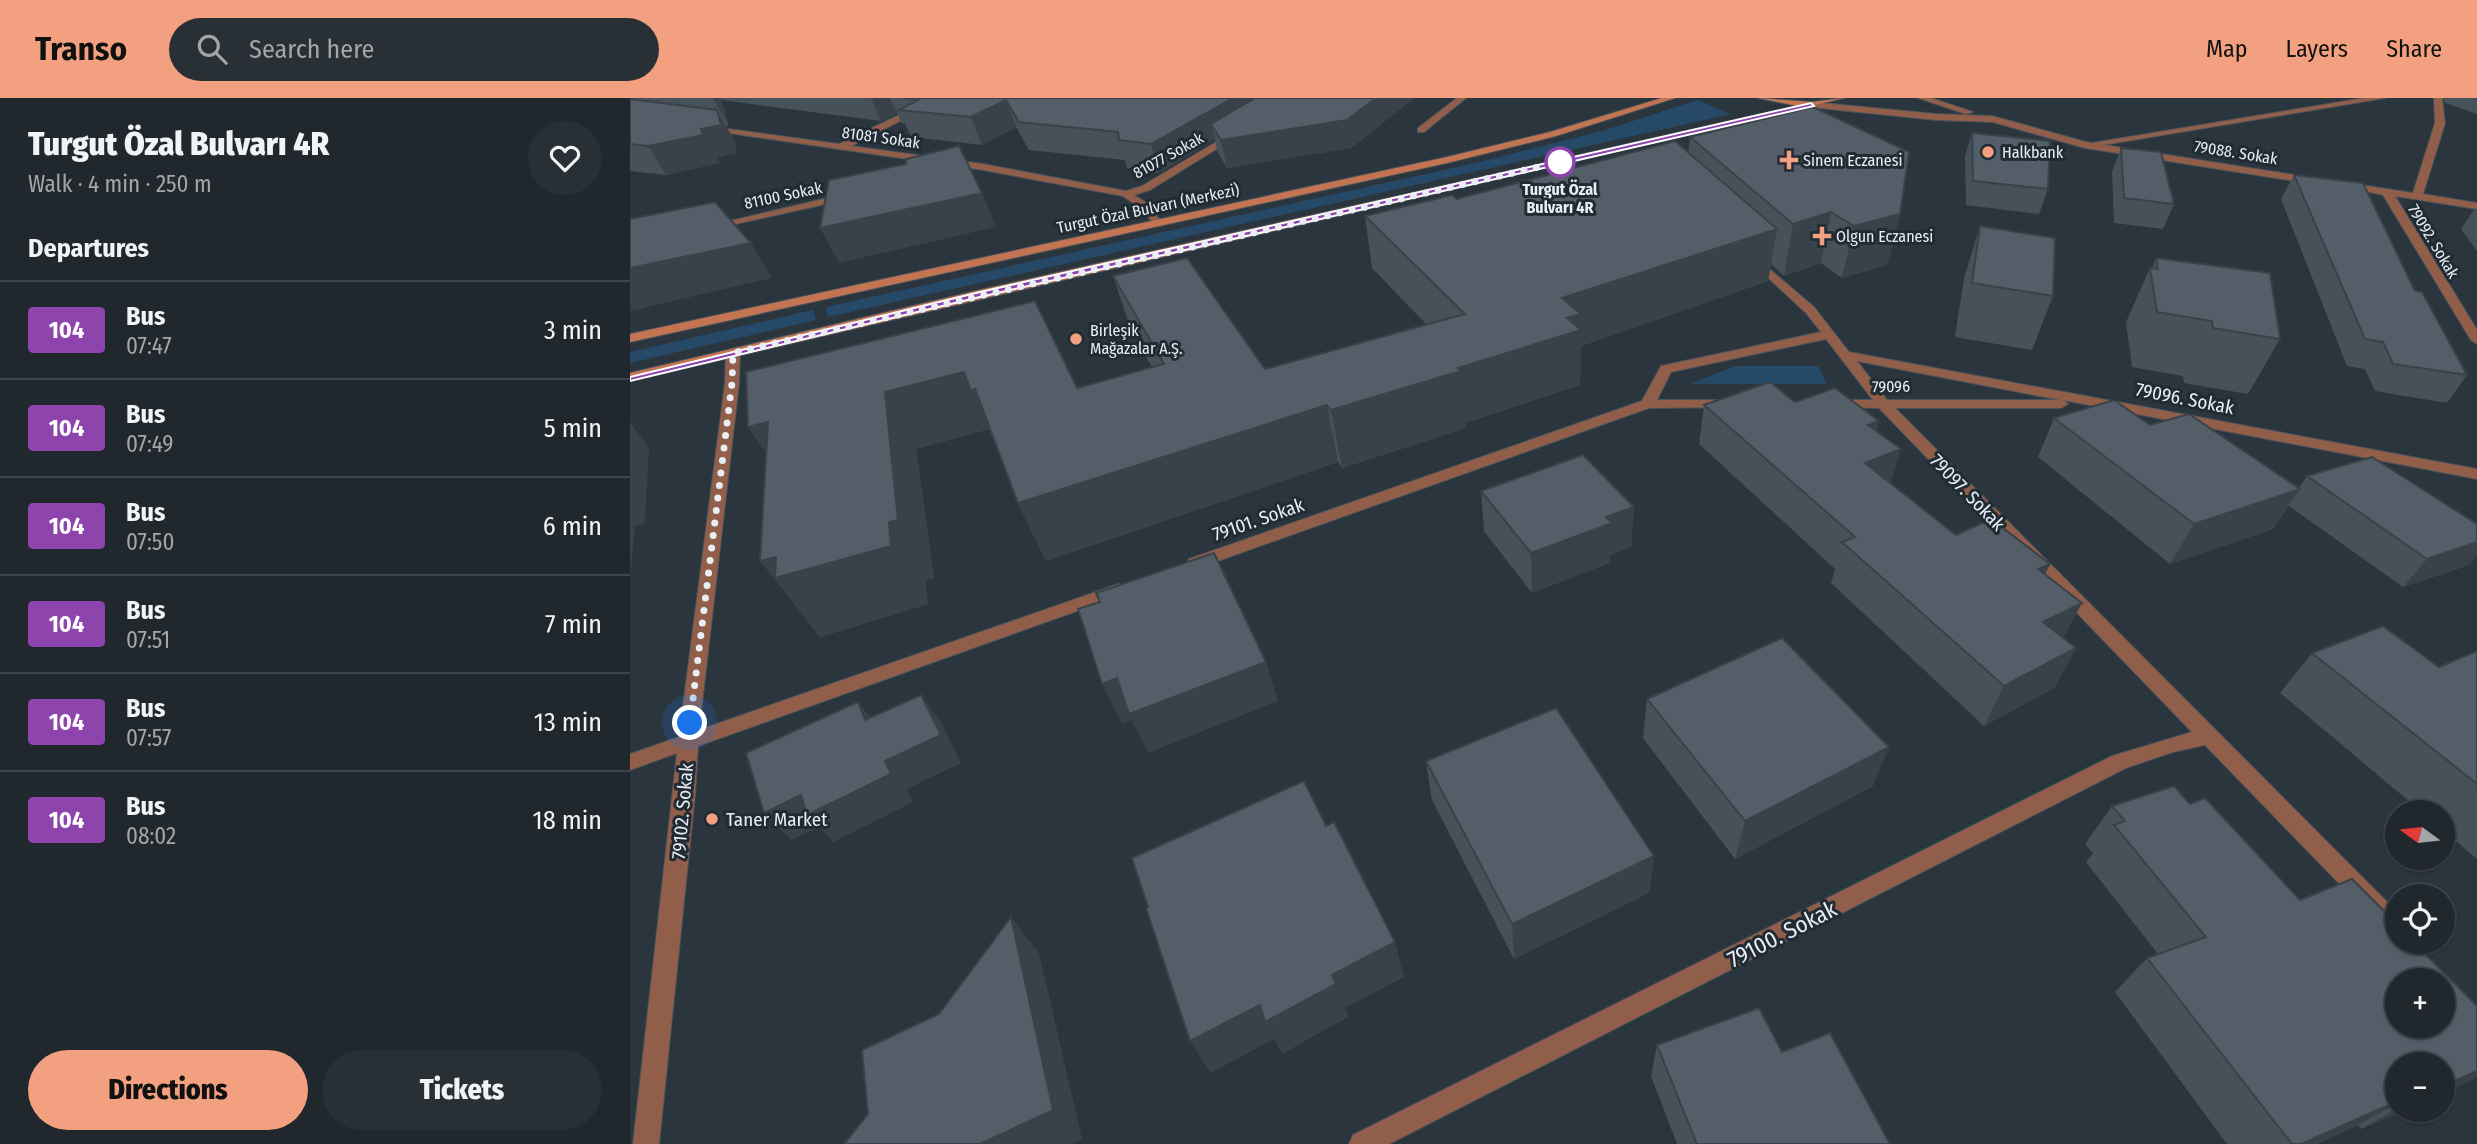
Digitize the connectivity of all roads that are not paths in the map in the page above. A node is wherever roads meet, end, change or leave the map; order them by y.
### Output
1 (941, 98) edge
2 (1462, 98) edge
3 (1671, 98) edge
4 (1762, 98) edge
5 (1840, 98) edge
6 (1922, 98) edge
7 (1958, 98) edge
8 (2381, 98) edge
9 (2438, 98) edge
10 (1811, 105) junction
11 (1993, 120) junction
12 (1249, 126) edge
13 (696, 127) edge
14 (1421, 130) dead end
15 (2085, 145) junction
16 (1628, 146) junction
17 (841, 147) junction
18 (1644, 158) edge
19 (983, 167) junction
20 (942, 176) edge
21 (2387, 192) junction
22 (861, 194) edge
23 (1126, 194) junction
24 (2417, 197) junction
25 (2477, 206) edge
26 (1156, 222) junction
27 (698, 229) edge
28 (1739, 245) edge
29 (1829, 334) junction
30 (630, 338) edge
31 (2477, 340) edge
32 (733, 353) junction
33 (1844, 355) junction
34 (630, 377) edge
35 (1648, 404) junction
36 (1745, 404) edge
37 (1814, 404) edge
38 (1883, 404) junction
39 (2135, 408) junction
40 (2477, 474) edge
41 (1177, 569) edge
42 (1138, 583) edge
43 (2207, 737) junction
44 (688, 742) junction
45 (630, 762) edge
46 (2385, 916) edge
47 (646, 1144) edge
48 (1362, 1144) edge

1 - 17 street
2 - 14 street
3 - 26 main road, Turgut Özal Bulvarı (Merkezi)
4 - 10 main road
5 - 10 main road
6 - 11 street
7 - 11 street
8 - 15 street
9 - 24 street
10 - 11 street
10 - 16 main road
11 - 15 street, 79088. Sokak
12 - 23 street, 81077 Sokak
13 - 17 street, 81081 Sokak
15 - 21 street, 79088. Sokak
16 - 18 street
16 - 32 main road
17 - 19 street, 81081 Sokak
19 - 20 street
19 - 23 street, 81081 Sokak
21 - 24 street, 79088. Sokak
21 - 31 street, 79092. Sokak
22 - 27 street, 81100 Sokak
23 - 26 street
24 - 25 street, 79088. Sokak
26 - 30 main road, Turgut Özal Bulvarı (Merkezi)
28 - 29 street, 79097. Sokak
29 - 33 street, 79097. Sokak
29 - 35 street
32 - 34 main road
32 - 44 street, 79102. Sokak
33 - 38 street, 79097. Sokak
33 - 39 street, 79096. Sokak
35 - 36 street
35 - 41 street, 79101. Sokak
37 - 38 street, 79096
38 - 39 street, 79096
38 - 43 street, 79097. Sokak
39 - 40 street, 79096. Sokak
42 - 44 street
43 - 46 street, 79097. Sokak
43 - 48 street, 79100. Sokak
44 - 45 street
44 - 47 street, 79102. Sokak

